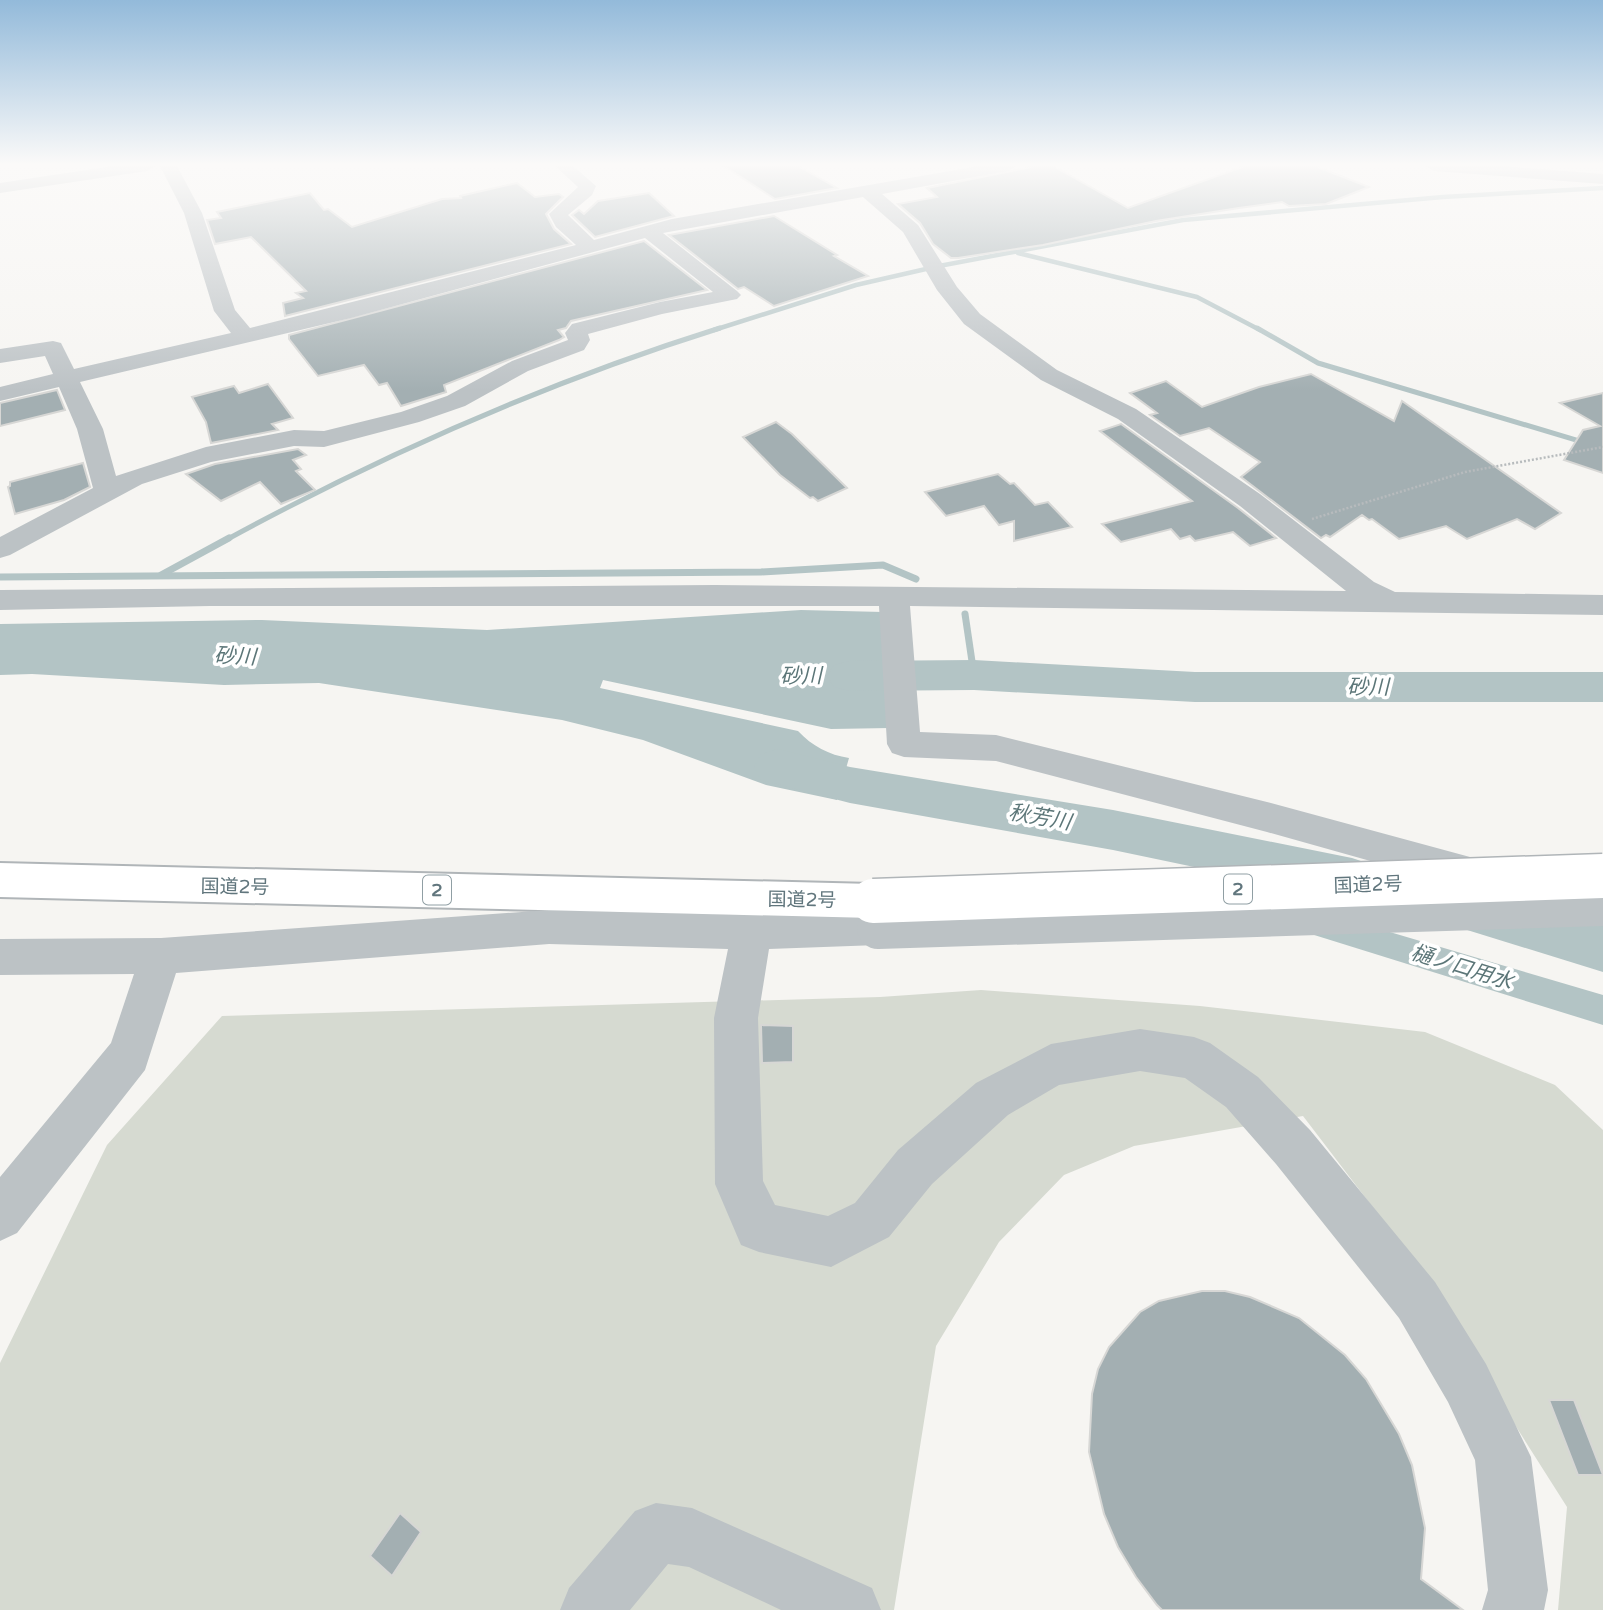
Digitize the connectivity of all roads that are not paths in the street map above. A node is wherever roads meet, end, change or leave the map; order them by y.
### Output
1 (202, 241) edge
2 (584, 241) edge
3 (612, 241) edge
4 (661, 241) edge
5 (920, 241) edge
6 (591, 247) junction
7 (245, 336) junction
8 (0, 356) edge
9 (68, 377) junction
10 (0, 394) edge
11 (107, 490) junction
12 (0, 549) edge
13 (894, 596) junction
14 (0, 600) edge
15 (1391, 601) junction
16 (1603, 605) edge
17 (1603, 876) edge
18 (0, 880) edge
19 (1603, 907) edge
20 (876, 915) junction
21 (752, 932) junction
22 (0, 957) edge
23 (161, 957) junction
24 (0, 1216) edge
25 (591, 1610) edge
26 (850, 1610) edge
27 (1513, 1610) edge

1 - 7 street
2 - 6 street
3 - 6 street
4 - 11 street
5 - 15 street
6 - 7 street
7 - 9 street
8 - 9 street
9 - 10 street
9 - 11 street
11 - 12 street
13 - 14 street
13 - 15 street
13 - 19 street
15 - 16 street
17 - 20 highway, 国道2号 / 2, bridge
18 - 20 highway, 国道2号 / 2
19 - 20 street, bridge
20 - 21 street
21 - 23 street
21 - 27 street
22 - 23 street
23 - 24 street
25 - 26 street

